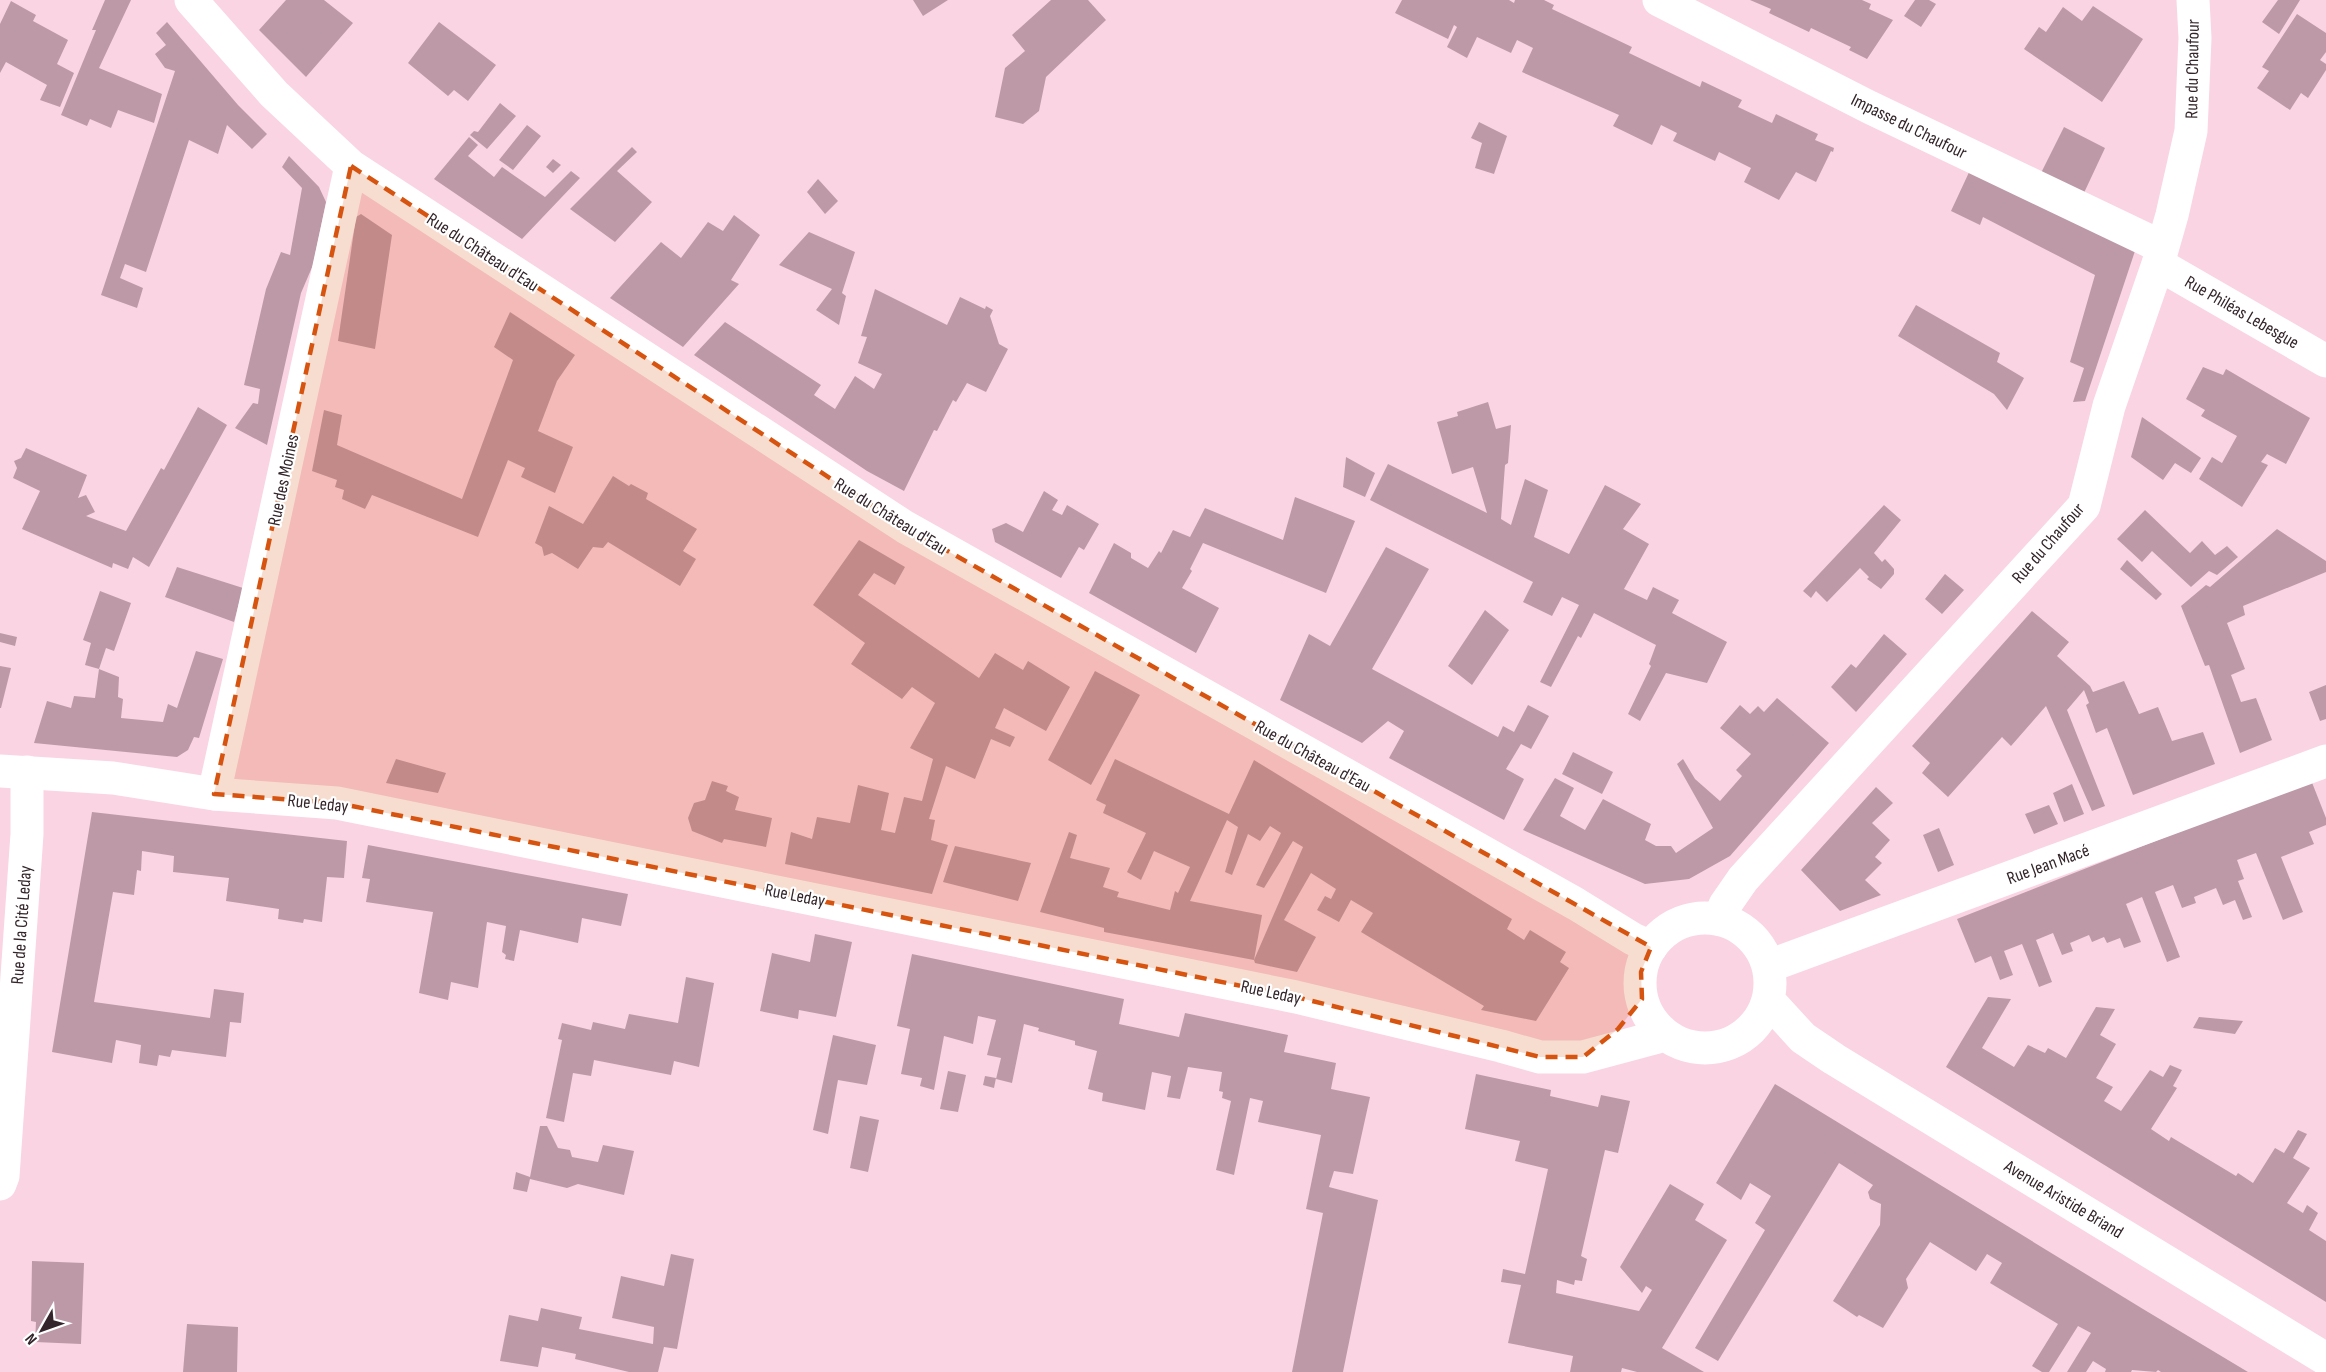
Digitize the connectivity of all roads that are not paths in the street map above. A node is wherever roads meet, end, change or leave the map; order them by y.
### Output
1 (191, 0) edge
2 (1659, 0) edge
3 (2193, 0) edge
4 (351, 166) junction
5 (2160, 255) junction
6 (2326, 361) edge
7 (2326, 761) edge
8 (13, 772) edge
9 (214, 794) junction
10 (1719, 919) junction
11 (1650, 947) junction
12 (1769, 966) junction
13 (1642, 999) junction
14 (1762, 1013) junction
15 (1665, 1035) junction
16 (1583, 1057) junction
17 (0, 1184) edge
18 (2326, 1359) edge

1 - 4 street, Rue du Château d'Eau
2 - 5 street, Impasse du Chaufour
3 - 5 street, Rue du Chaufour
4 - 9 street, Rue des Moines
4 - 11 street, Rue du Château d'Eau
5 - 6 street, Rue Philéas Lebesgue
5 - 10 street, Rue du Chaufour
7 - 12 street, Rue Jean Macé
8 - 9 street, Rue Leday
8 - 17 street, Rue de la Cité Leday
9 - 16 street, Rue Leday
10 - 11 street
10 - 12 street
11 - 13 street
12 - 14 street
13 - 15 street
13 - 16 street
14 - 15 street
14 - 18 street, Avenue Aristide Briand
15 - 16 street, Rue Leday

